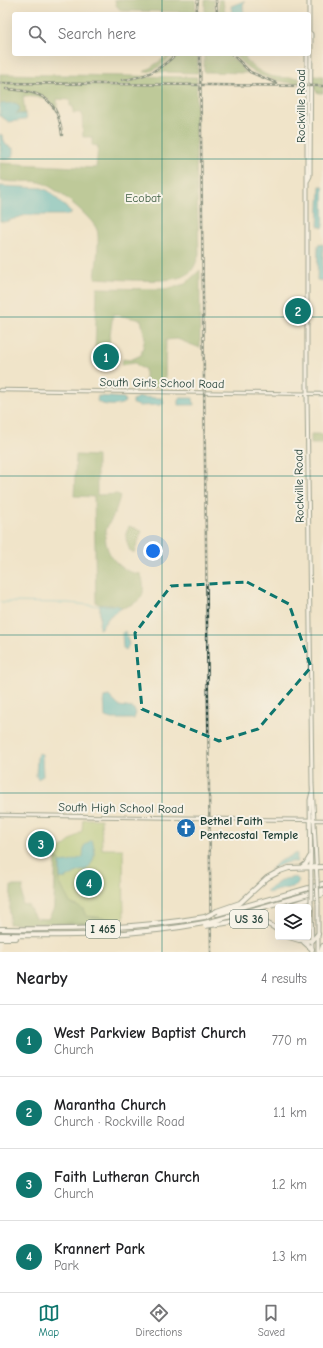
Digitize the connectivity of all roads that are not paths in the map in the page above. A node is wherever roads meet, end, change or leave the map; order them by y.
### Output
1 (309, 0) edge
2 (309, 12) edge
3 (307, 56) edge
4 (311, 56) edge
5 (308, 180) junction
6 (0, 390) edge
7 (307, 394) junction
8 (323, 394) edge
9 (0, 815) edge
10 (312, 820) junction
11 (323, 820) edge
12 (310, 857) junction
13 (323, 867) edge
14 (300, 868) junction
15 (310, 868) junction
16 (317, 868) junction
17 (323, 884) edge
18 (323, 890) edge
19 (323, 894) edge
20 (295, 904) edge
21 (311, 904) edge
22 (311, 905) edge
23 (217, 913) junction
24 (217, 922) junction
25 (275, 928) edge
26 (0, 929) edge
27 (318, 934) junction
28 (0, 936) edge
29 (299, 940) edge
30 (302, 941) junction
31 (312, 941) junction
32 (323, 946) edge
33 (312, 951) edge
34 (320, 952) edge

1 - 2 main road, Rockville Road
3 - 5 main road, Rockville Road
4 - 5 main road, Rockville Road
5 - 7 main road, Rockville Road
6 - 7 main road, South Girls School Road
7 - 8 main road, South Girls School Road
7 - 10 main road, Rockville Road
9 - 10 main road, South High School Road, bridge
10 - 11 main road, South High School Road
10 - 12 main road, Rockville Road
10 - 16 main road, Rockville Road
12 - 14 highway
12 - 15 main road, Rockville Road
13 - 16 highway
14 - 15 highway
14 - 23 highway, US 36
15 - 16 highway
15 - 21 main road, Rockville Road, bridge
16 - 27 main road, Rockville Road, bridge
17 - 23 highway, I 465
18 - 24 highway, I 465
19 - 20 highway
22 - 31 main road, Rockville Road
23 - 26 highway, I 465, bridge
24 - 25 highway, US 36
24 - 28 highway, I 465, bridge
27 - 31 highway
27 - 34 main road, Rockville Road
29 - 30 highway
30 - 31 highway
30 - 33 highway
31 - 33 main road, Rockville Road
32 - 34 highway

